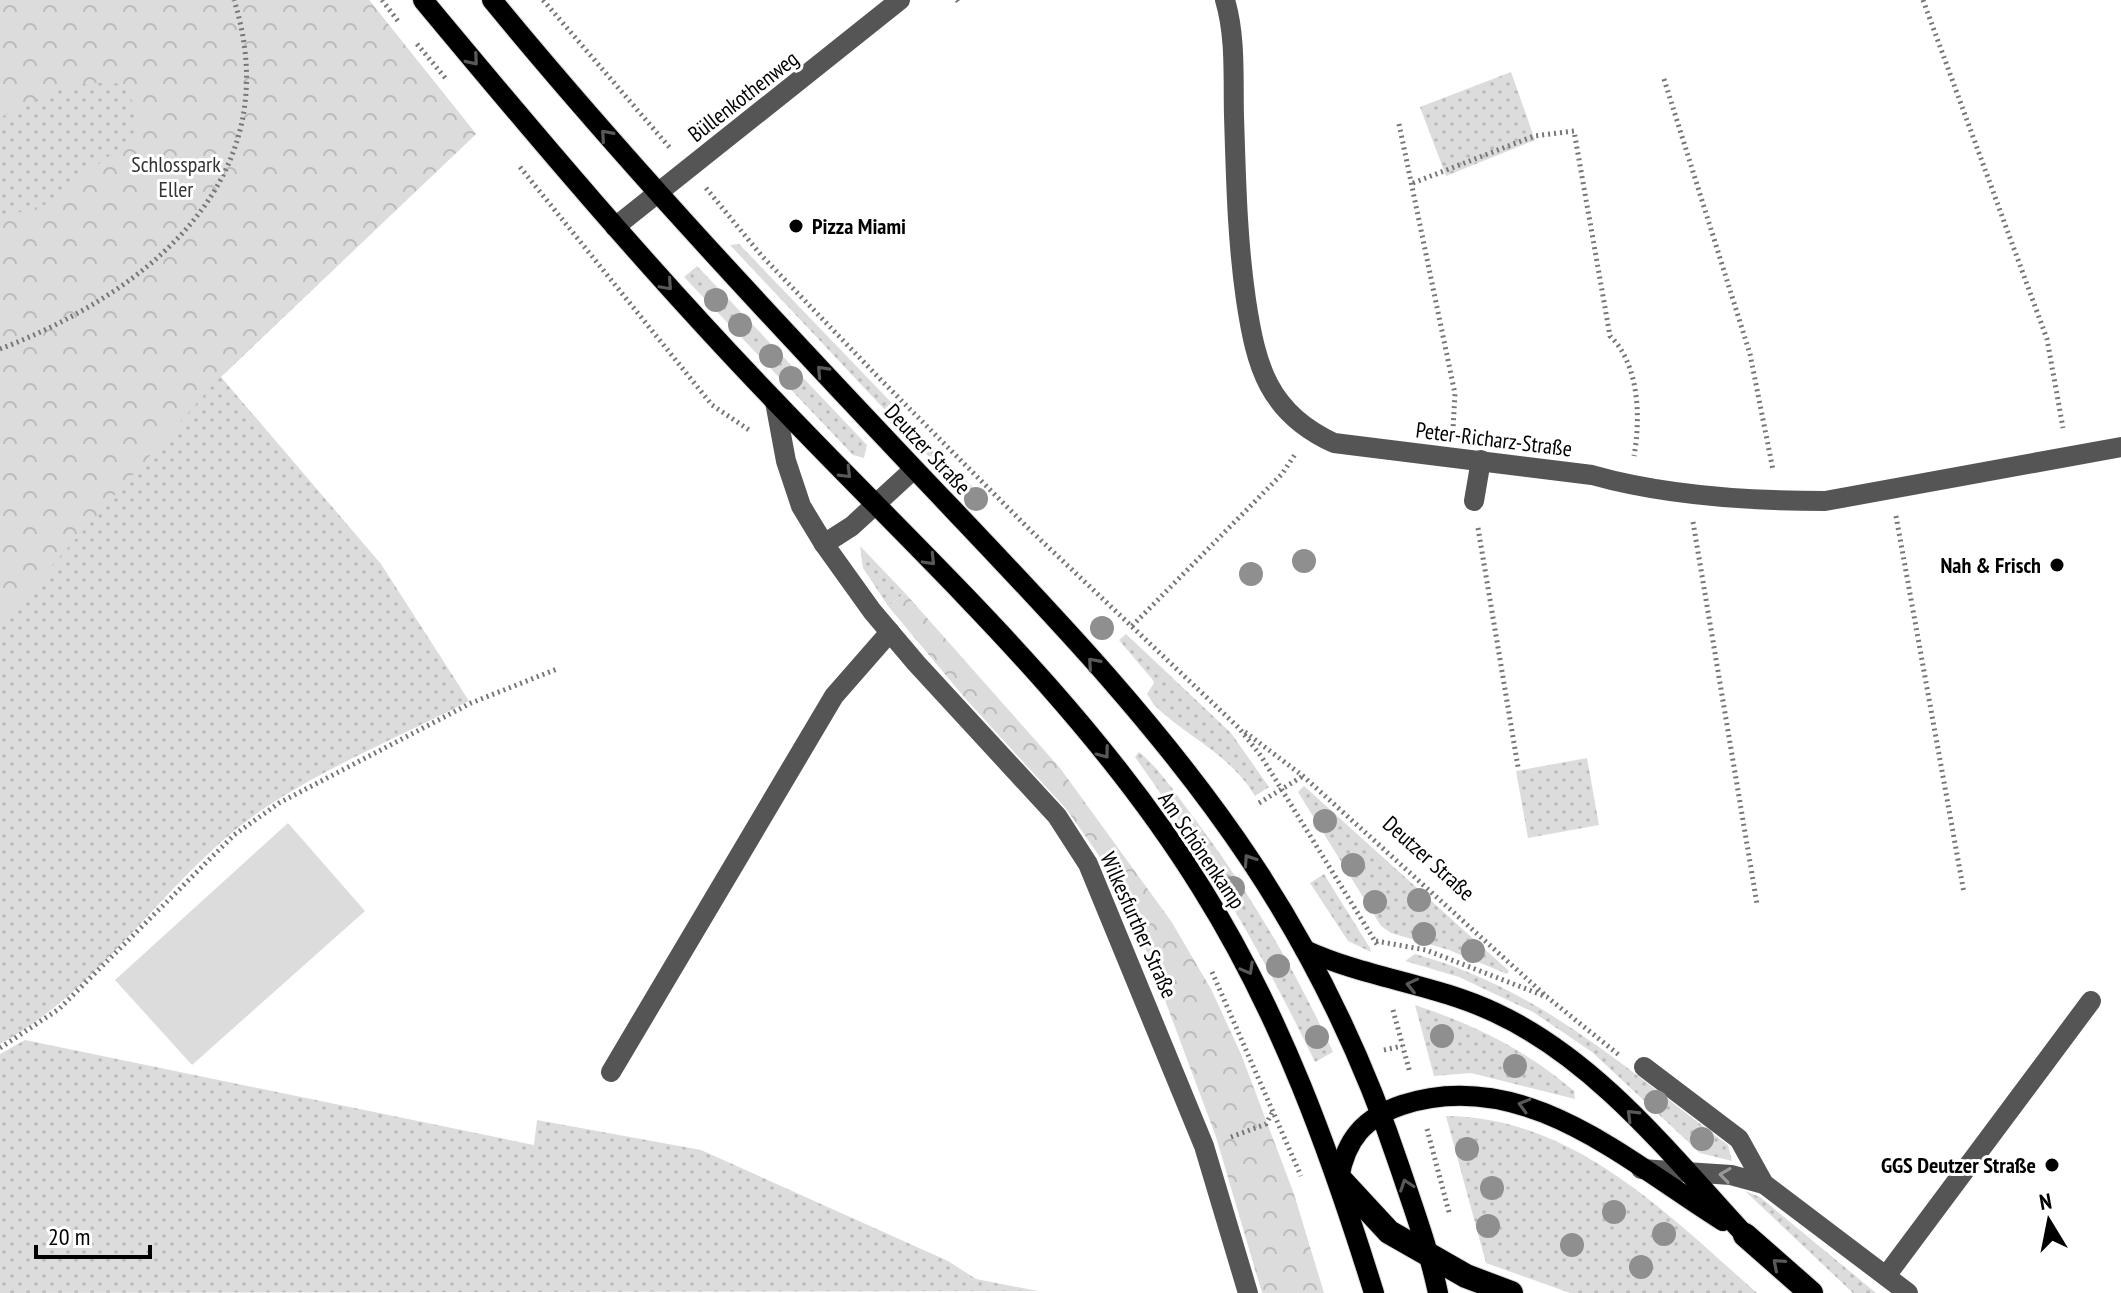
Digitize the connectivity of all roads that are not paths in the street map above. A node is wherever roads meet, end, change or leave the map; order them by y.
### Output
1 (423, 0) edge
2 (492, 0) edge
3 (900, 0) edge
4 (1225, 0) edge
5 (657, 194) junction
6 (615, 227) junction
7 (775, 402) junction
8 (2121, 447) edge
9 (1481, 460) junction
10 (914, 469) junction
11 (1474, 501) road end
12 (876, 504) junction
13 (824, 544) junction
14 (890, 632) junction
15 (1305, 950) junction
16 (2091, 1001) dead end
17 (1644, 1067) dead end
18 (611, 1072) dead end
19 (1381, 1112) junction
20 (1641, 1169) junction
21 (1686, 1171) junction
22 (1339, 1178) junction
23 (1764, 1184) junction
24 (1745, 1235) junction
25 (1430, 1257) junction
26 (1886, 1276) junction
27 (1248, 1293) edge
28 (1374, 1293) edge
29 (1438, 1293) edge
30 (1511, 1293) edge
31 (1811, 1293) edge
32 (1908, 1293) edge

1 -> 6 main road
5 -> 2 main road, Deutzer Straße
3 - 5 street, Büllenkothenweg
4 - 9 street, Peter-Richarz-Straße
5 - 6 street, Büllenkothenweg
10 -> 5 main road, Deutzer Straße
6 -> 7 main road
7 -> 12 main road
7 - 13 street, Wilkesfurther Straße
8 - 9 street, Peter-Richarz-Straße
9 - 11 street
10 - 12 street
15 -> 10 main road, Deutzer Straße
12 - 13 street
12 -> 22 main road, Am Schönenkamp
13 - 14 street, Wilkesfurther Straße
14 - 18 street
14 - 27 street, Wilkesfurther Straße
15 - 19 main road
21 -> 15 main road
16 - 26 street
17 - 23 street
20 -> 19 main road
19 - 22 main road
25 -> 19 main road
20 - 21 street
20 - 24 main road
23 -> 21 street
21 - 24 main road
22 - 25 highway
22 - 28 main road, Am Schönenkamp
23 - 26 street
31 -> 24 highway
25 - 29 main road
25 - 30 highway
26 - 32 street

